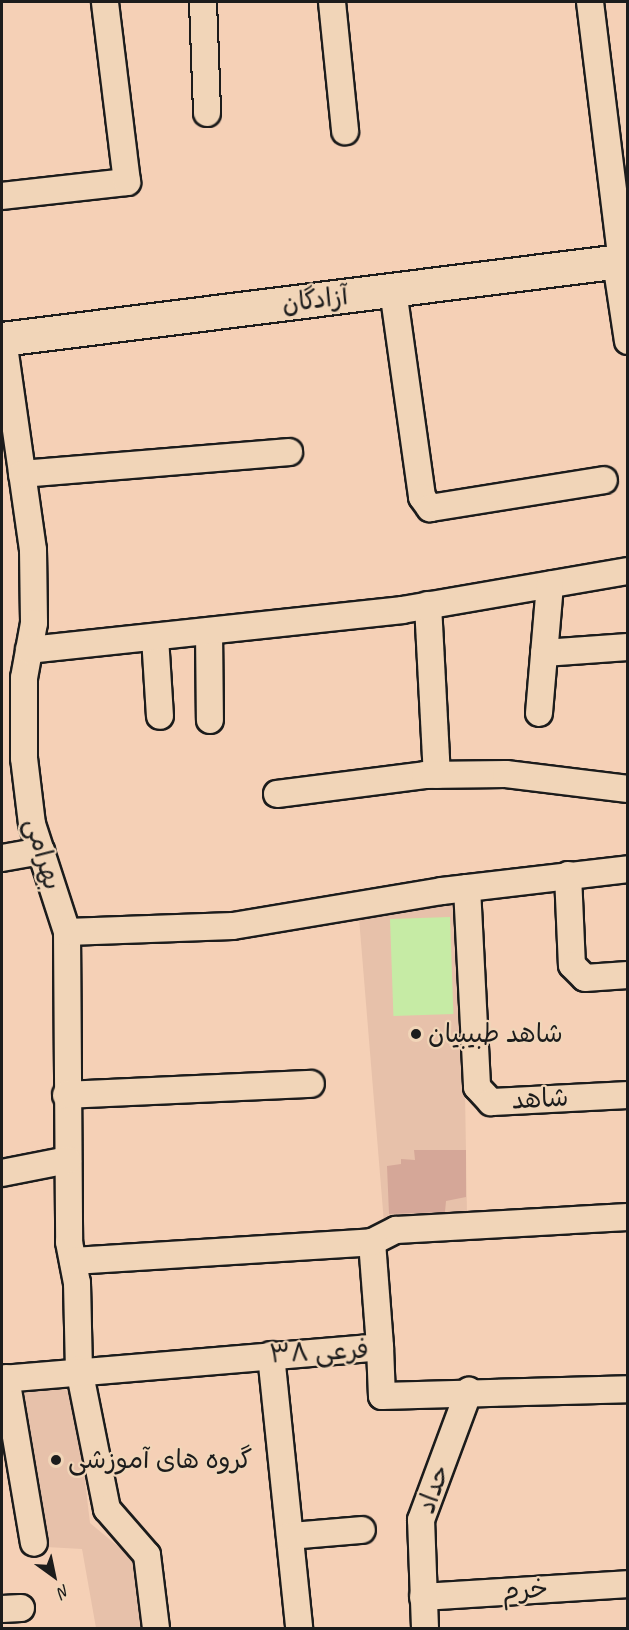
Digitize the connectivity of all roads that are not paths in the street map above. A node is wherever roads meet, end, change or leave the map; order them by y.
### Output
1 (105, 2) edge
2 (203, 2) edge
3 (332, 2) edge
4 (590, 2) edge
5 (207, 113) dead end
6 (345, 131) dead end
7 (2, 196) edge
8 (622, 261) edge
9 (393, 290) junction
10 (2, 339) edge
11 (627, 341) edge
12 (290, 452) dead end
13 (22, 474) junction
14 (604, 480) dead end
15 (627, 571) edge
16 (550, 584) junction
17 (428, 605) junction
18 (209, 631) junction
19 (155, 637) junction
20 (627, 647) edge
21 (29, 651) junction
22 (544, 653) junction
23 (13, 695) edge
24 (539, 713) dead end
25 (160, 716) dead end
26 (210, 720) dead end
27 (437, 775) junction
28 (627, 789) edge
29 (277, 794) dead end
30 (41, 851) junction
31 (2, 858) edge
32 (627, 869) edge
33 (568, 874) junction
34 (467, 888) junction
35 (67, 932) junction
36 (627, 975) edge
37 (311, 1084) dead end
38 (66, 1095) junction
39 (627, 1095) edge
40 (68, 1160) junction
41 (2, 1173) edge
42 (627, 1217) edge
43 (372, 1242) junction
44 (73, 1261) junction
45 (380, 1347) junction
46 (271, 1355) junction
47 (79, 1369) junction
48 (4, 1379) edge
49 (627, 1389) edge
50 (469, 1391) junction
51 (362, 1530) dead end
52 (290, 1536) junction
53 (34, 1543) dead end
54 (627, 1584) edge
55 (423, 1597) junction
56 (156, 1629) edge
57 (299, 1629) edge
58 (425, 1629) edge

1 - 7 street
2 - 5 street
3 - 6 street
4 - 8 street
8 - 9 main road, آزادگان
8 - 11 street
9 - 10 main road, آزادگان
9 - 14 street
10 - 13 street, بهرامی
12 - 13 street
13 - 21 street, بهرامی
15 - 16 street
16 - 17 street
16 - 22 street
17 - 18 street
17 - 27 street
18 - 19 street
18 - 26 street
19 - 21 street
19 - 25 street
20 - 22 street
21 - 23 street, بهرامی
22 - 24 street
23 - 30 street, بهرامی
27 - 28 street
27 - 29 street
30 - 31 street
30 - 35 street, بهرامی
32 - 33 street
33 - 34 street
33 - 36 street
34 - 35 street
34 - 39 street, شاهد
35 - 38 street, بهرامی
37 - 38 street
38 - 40 street, بهرامی
40 - 41 street
40 - 44 street, بهرامی
42 - 43 street
43 - 44 street
43 - 45 street
44 - 47 street, بهرامی
45 - 46 street, فرعی ۳۸
45 - 50 street, فرعی ۳۸
46 - 47 street, فرعی ۳۸
46 - 52 street
47 - 48 street, فرعی ۳۸
47 - 56 street, بهرامی
48 - 53 street
49 - 50 street, فرعی ۳۸
50 - 55 street, حداد
51 - 52 street
52 - 57 street
54 - 55 street, خرم
55 - 58 street, حداد

